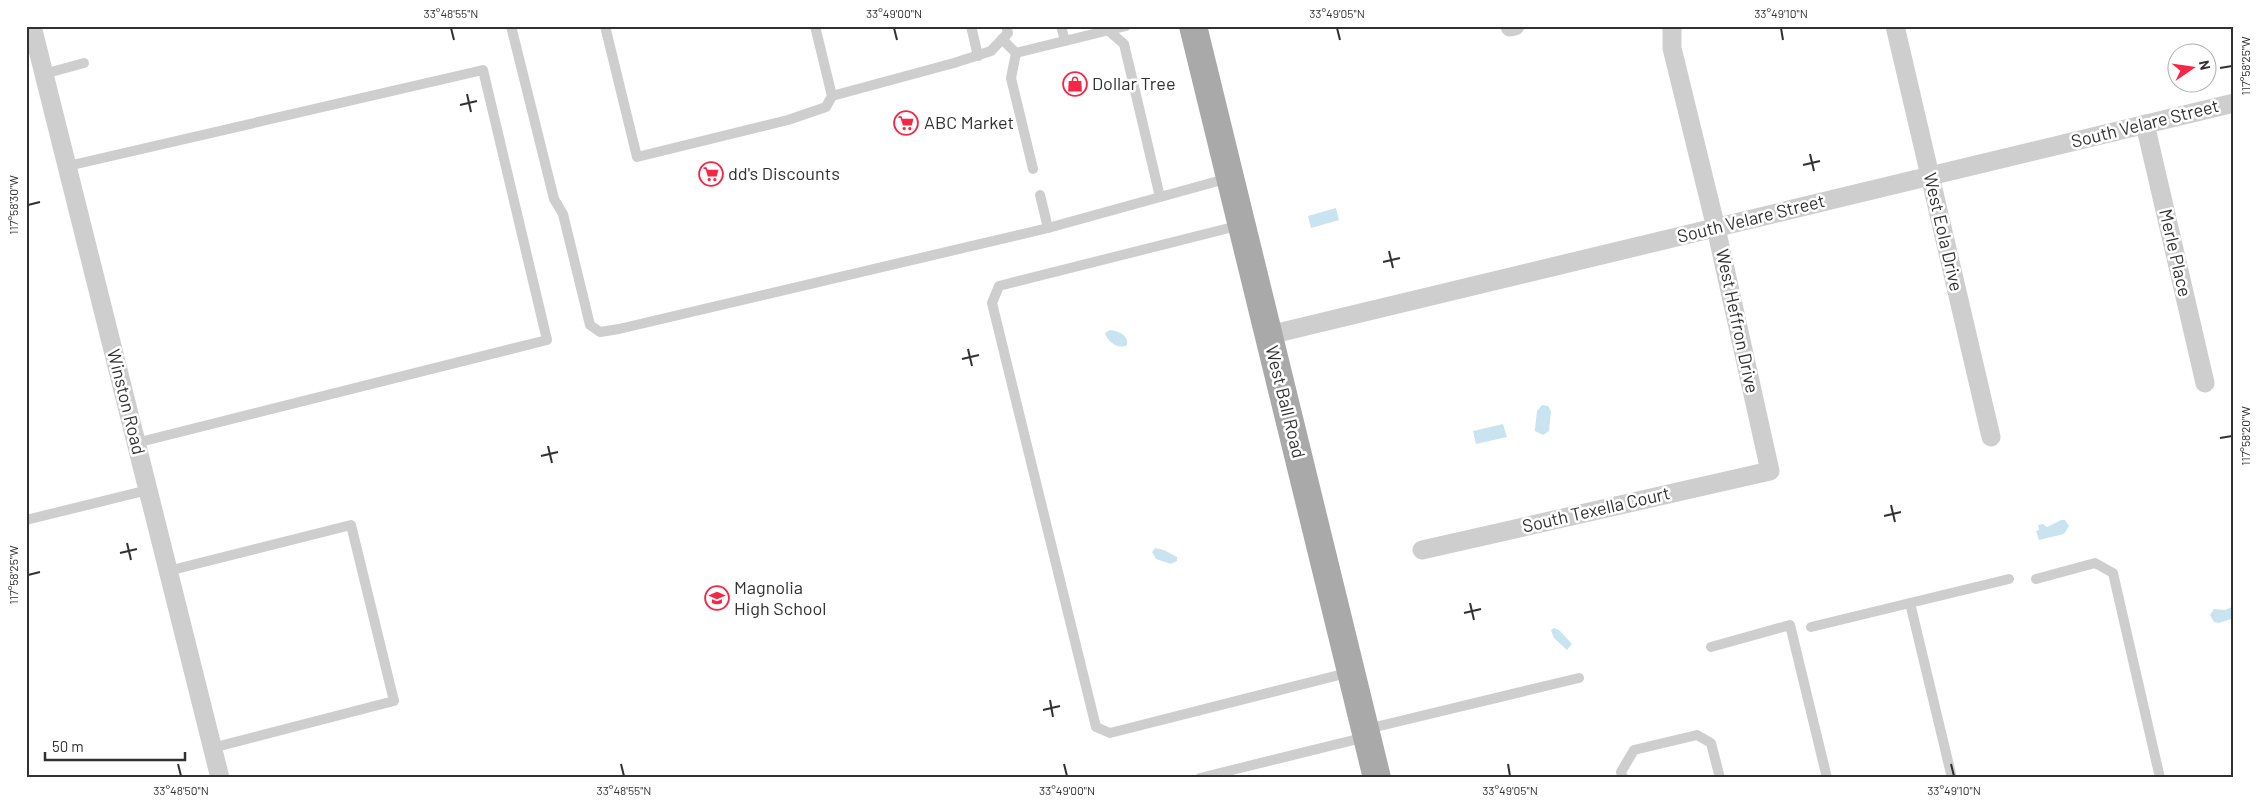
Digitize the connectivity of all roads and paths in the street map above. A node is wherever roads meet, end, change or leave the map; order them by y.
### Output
1 (32, 26) edge
2 (511, 26) edge
3 (605, 26) edge
4 (815, 26) edge
5 (971, 26) edge
6 (1006, 26) edge
7 (1061, 26) edge
8 (1126, 26) edge
9 (1193, 26) edge
10 (1672, 26) edge
11 (1895, 26) edge
12 (1108, 28) edge
13 (1002, 39) junction
14 (1064, 41) junction
15 (1016, 53) junction
16 (978, 56) junction
17 (84, 63) dead end
18 (44, 74) junction
19 (832, 96) junction
20 (2234, 103) edge
21 (2146, 124) junction
22 (68, 166) junction
23 (1033, 169) dead end
24 (1930, 176) junction
25 (1231, 178) junction
26 (1040, 195) dead end
27 (1160, 197) junction
28 (1242, 225) junction
29 (1048, 228) junction
30 (1716, 228) junction
31 (1269, 335) junction
32 (2205, 383) dead end
33 (1990, 437) dead end
34 (136, 443) junction
35 (1770, 470) joint
36 (148, 490) junction
37 (26, 520) edge
38 (1422, 550) dead end
39 (168, 571) junction
40 (2009, 579) dead end
41 (2036, 579) dead end
42 (1910, 603) junction
43 (1811, 627) dead end
44 (1711, 646) dead end
45 (1351, 672) junction
46 (1578, 678) dead end
47 (1367, 733) junction
48 (212, 748) junction
49 (220, 778) edge
50 (1200, 778) edge
51 (1377, 778) edge
52 (1623, 778) edge
53 (1720, 778) edge
54 (1827, 778) edge
55 (1952, 778) edge
56 (2160, 778) edge

1 - 18 street, Winston Road
2 - 29 lane
3 - 19 lane
4 - 19 lane
5 - 16 lane
6 - 13 lane
7 - 14 lane
8 - 12 lane
9 - 25 main road, West Ball Road
10 - 30 street, West Heffron Drive
11 - 24 street, West Eola Drive
12 - 14 lane
12 - 27 lane
13 - 15 lane
13 - 16 lane
14 - 15 lane
15 - 23 lane
16 - 19 lane
17 - 18 lane
18 - 22 street, Winston Road
20 - 21 street, South Velare Street
21 - 24 street, South Velare Street
21 - 32 street, Merle Place
22 - 34 street, Winston Road
22 - 34 lane
24 - 30 street, South Velare Street
24 - 33 street, West Eola Drive
25 - 27 lane
25 - 28 main road, West Ball Road
26 - 29 lane
27 - 29 lane
28 - 31 main road, West Ball Road
28 - 45 lane
30 - 31 street, South Velare Street
30 - 35 street, West Heffron Drive
31 - 45 main road, West Ball Road
34 - 36 street, Winston Road
35 - 38 street, South Texella Court
36 - 37 lane
36 - 39 street, Winston Road
39 - 48 street, Winston Road
39 - 48 lane
40 - 42 lane
41 - 56 lane
42 - 43 lane
42 - 55 lane
44 - 54 lane
45 - 47 main road, West Ball Road
46 - 47 lane
47 - 50 lane
47 - 51 main road, West Ball Road
48 - 49 street, Winston Road
52 - 53 lane

